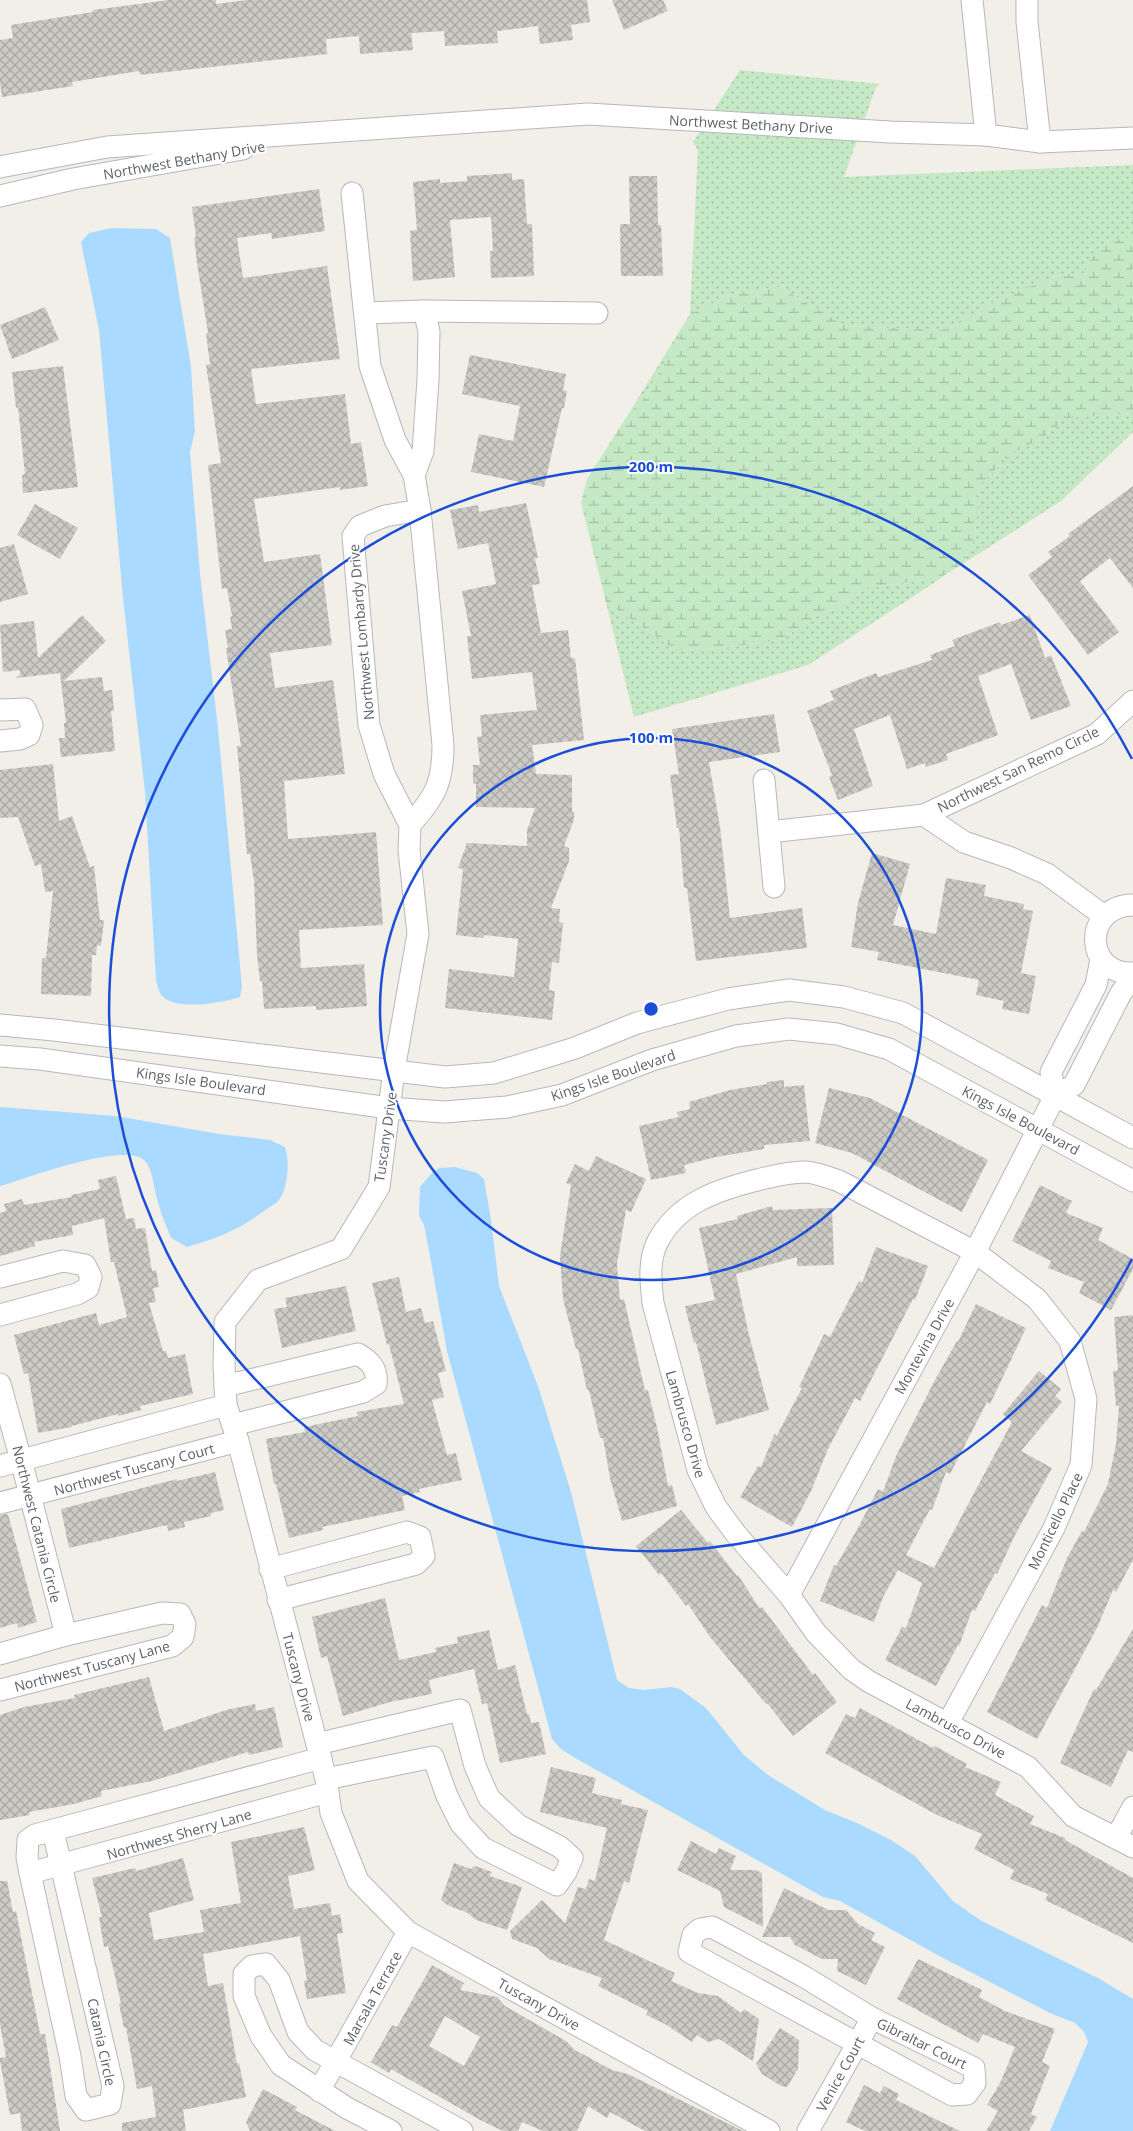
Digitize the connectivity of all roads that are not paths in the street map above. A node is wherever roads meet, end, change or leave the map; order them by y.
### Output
1 (972, 0) edge
2 (1027, 0) edge
3 (368, 130) junction
4 (986, 135) junction
5 (1133, 138) edge
6 (1040, 142) junction
7 (0, 167) edge
8 (352, 193) dead end
9 (0, 196) edge
10 (424, 311) junction
11 (365, 313) junction
12 (597, 313) dead end
13 (414, 476) junction
14 (420, 510) junction
15 (1133, 701) edge
16 (0, 710) edge
17 (0, 742) edge
18 (764, 780) dead end
19 (924, 815) junction
20 (410, 825) junction
21 (769, 832) junction
22 (774, 887) dead end
23 (1133, 905) edge
24 (1104, 916) junction
25 (1101, 959) junction
26 (1133, 972) edge
27 (1133, 977) edge
28 (0, 1025) edge
29 (0, 1056) edge
30 (394, 1070) junction
31 (1055, 1096) junction
32 (389, 1108) junction
33 (1038, 1130) junction
34 (1133, 1138) edge
35 (1133, 1181) edge
36 (975, 1252) junction
37 (0, 1277) edge
38 (0, 1315) edge
39 (0, 1384) edge
40 (226, 1395) junction
41 (236, 1433) junction
42 (22, 1460) junction
43 (0, 1466) edge
44 (30, 1496) junction
45 (0, 1503) edge
46 (270, 1569) junction
47 (789, 1595) junction
48 (278, 1600) junction
49 (66, 1635) junction
50 (0, 1654) edge
51 (0, 1690) edge
52 (948, 1723) junction
53 (319, 1751) junction
54 (327, 1786) junction
55 (1133, 1807) edge
56 (53, 1831) junction
57 (28, 1840) joint
58 (1125, 1843) edge
59 (61, 1866) junction
60 (30, 1873) junction
61 (408, 1932) junction
62 (872, 2018) junction
63 (857, 2045) junction
64 (335, 2063) junction
65 (319, 2091) junction
66 (391, 2131) edge
67 (462, 2131) edge
68 (769, 2131) edge
69 (808, 2131) edge

1 - 4 street
2 - 6 street
3 - 4 street, Northwest Bethany Drive
3 - 7 street, Northwest Bethany Drive
3 - 9 street, Northwest Bethany Drive
4 - 6 street, Northwest Bethany Drive
5 - 6 street, Northwest Bethany Drive
8 - 11 street
10 - 11 street
10 - 12 street
10 - 13 street
11 - 13 street
13 - 14 street
14 - 20 street
14 - 20 street, Northwest Lombardy Drive
15 - 19 street, Northwest San Remo Circle
16 - 17 street
18 - 21 street
19 - 21 street, Northwest San Remo Circle
19 - 24 street, Northwest San Remo Circle
20 - 30 street, Northwest Lombardy Drive
21 - 22 street
23 - 24 street
24 - 25 street
25 - 26 street
25 - 31 street
27 - 31 street
28 - 30 street
29 - 32 street, Kings Isle Boulevard
30 - 31 street
30 - 32 street, Tuscany Drive
31 - 33 street, Montevina Drive
31 - 34 street
32 - 33 street, Kings Isle Boulevard
32 - 40 street, Tuscany Drive
33 - 35 street, Kings Isle Boulevard
33 - 36 street, Montevina Drive
36 - 47 street, Montevina Drive
36 - 47 street, Lambrusco Drive
36 - 52 street, Monticello Place
37 - 38 street
39 - 42 street, Northwest Catania Circle
40 - 41 street, Tuscany Drive
40 - 41 street, Northwest Tuscany Court
40 - 42 street, Northwest Tuscany Court
41 - 44 street, Northwest Tuscany Court
41 - 46 street, Tuscany Drive
42 - 43 street, Northwest Tuscany Court
42 - 44 street, Northwest Catania Circle
44 - 45 street, Northwest Tuscany Court
44 - 49 street, Northwest Catania Circle
46 - 48 street, Tuscany Drive
46 - 48 street
47 - 52 street, Lambrusco Drive
48 - 53 street, Tuscany Drive
49 - 50 street, Northwest Tuscany Lane
49 - 51 street, Northwest Tuscany Lane
52 - 58 street, Lambrusco Drive
53 - 54 street, Tuscany Drive
53 - 54 street, Northwest Sherry Lane
53 - 56 street, Northwest Sherry Lane
54 - 59 street, Northwest Sherry Lane
54 - 61 street, Tuscany Drive
55 - 58 street
56 - 57 street, Northwest Sherry Lane
56 - 59 street, Catania Circle
57 - 60 street, Catania Circle
59 - 60 street, Northwest Sherry Lane
59 - 60 street, Catania Circle
61 - 64 street, Marsala Terrace
61 - 68 street, Tuscany Drive
62 - 63 street, Venice Court
62 - 63 street, Gibraltar Court
62 - 63 street, Gibraltar Court
63 - 69 street, Venice Court
64 - 65 street, Marsala Terrace
64 - 65 street
64 - 67 street
65 - 66 street

